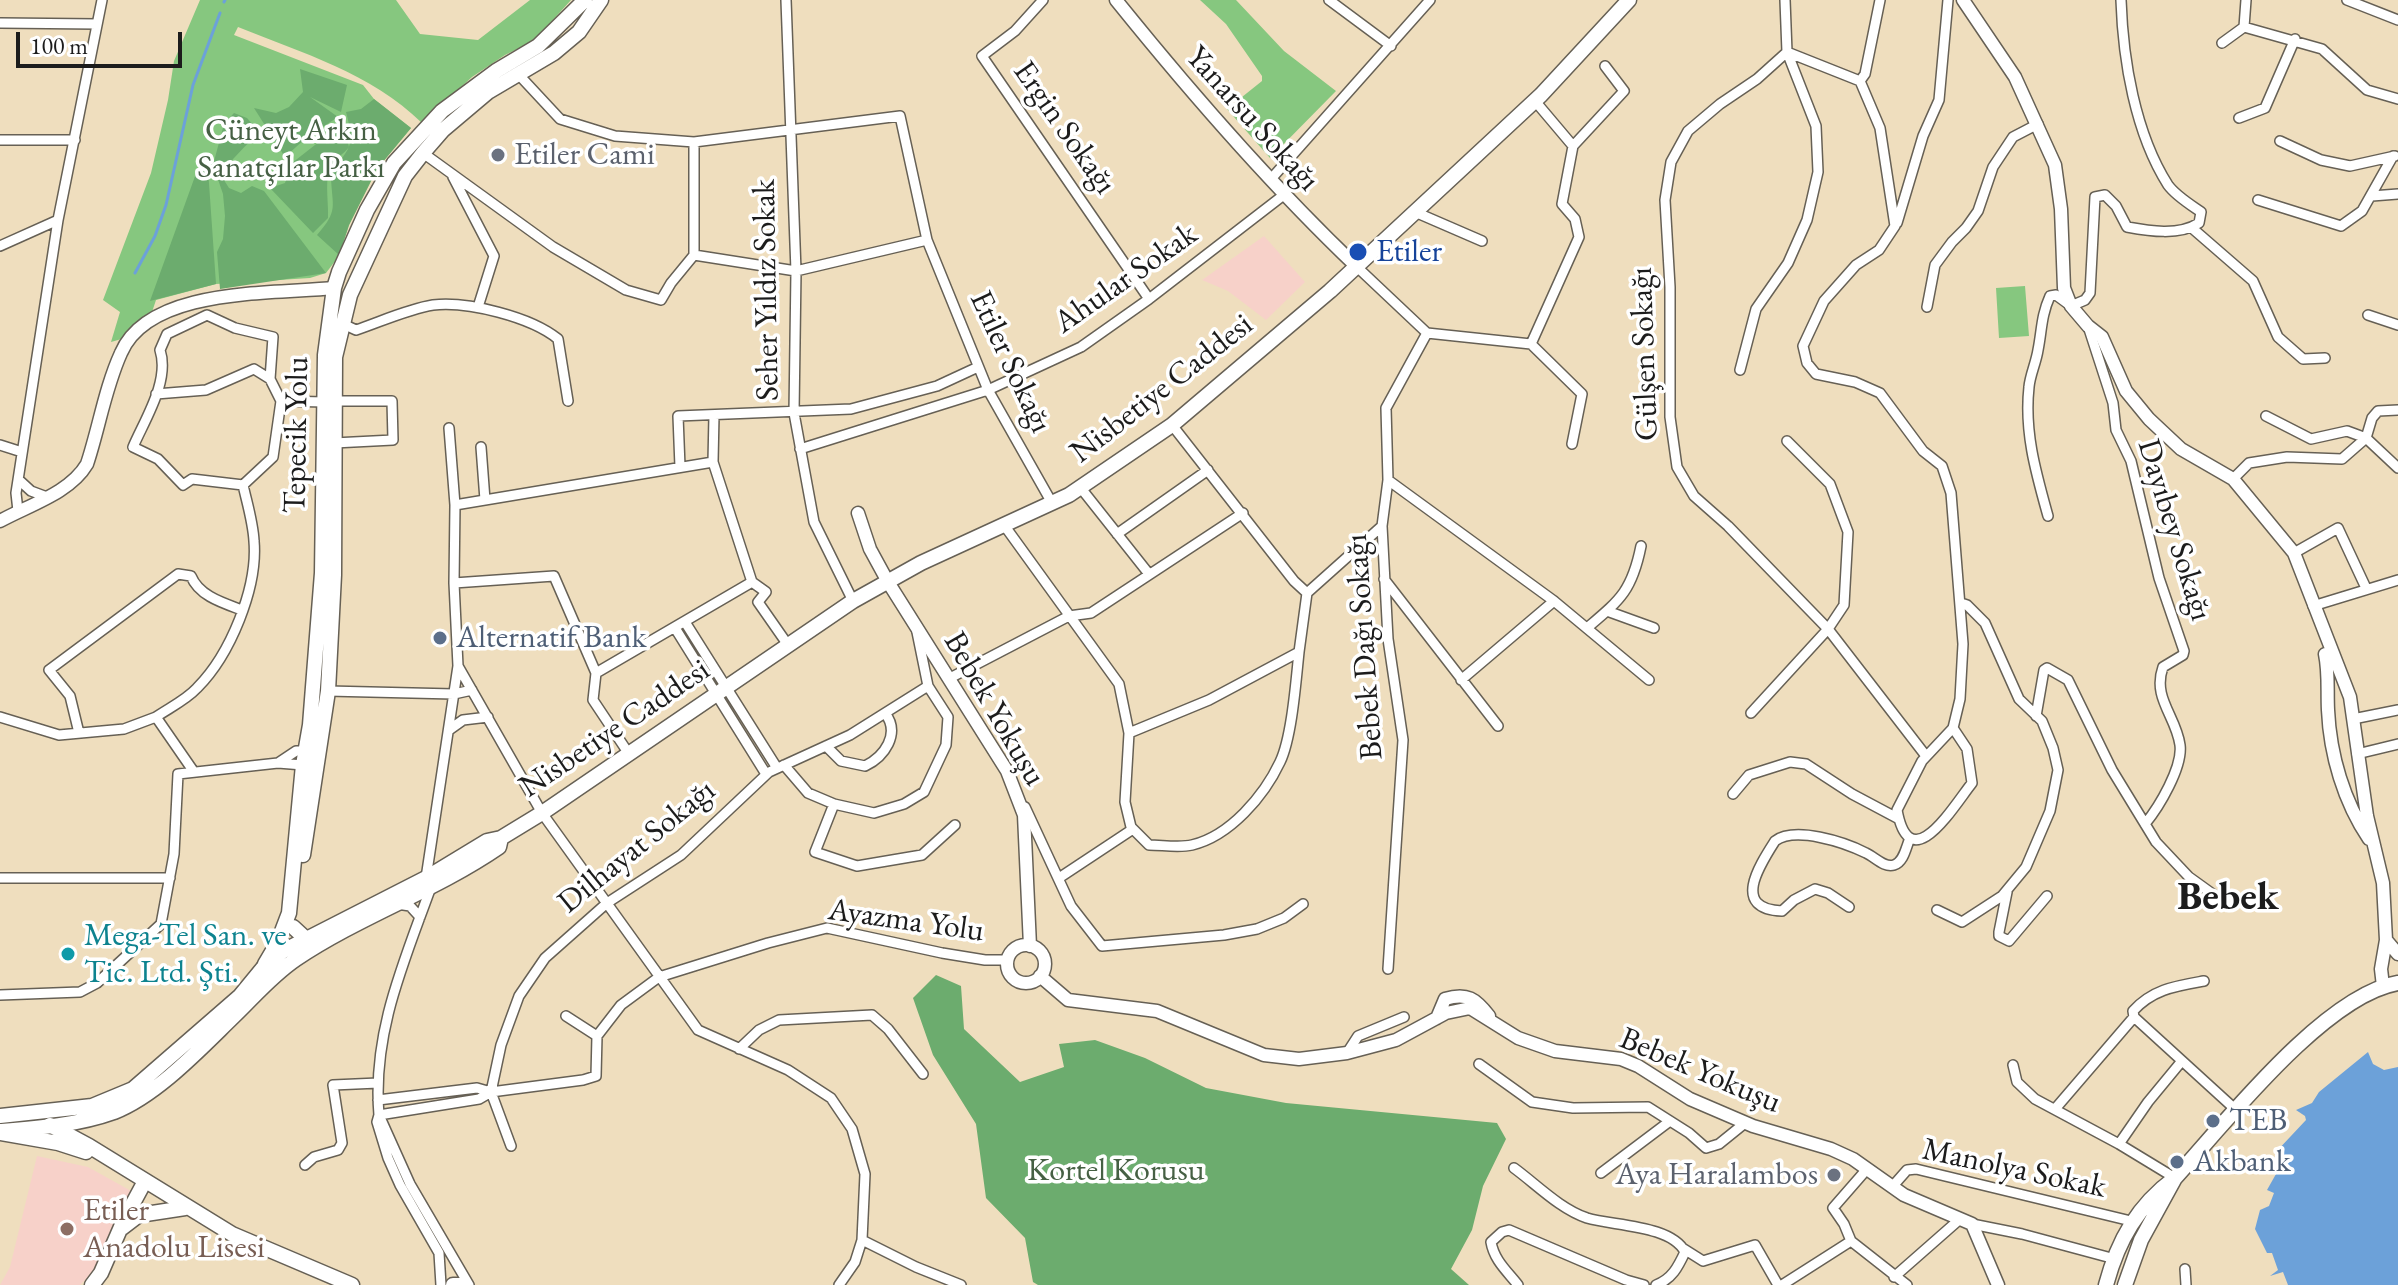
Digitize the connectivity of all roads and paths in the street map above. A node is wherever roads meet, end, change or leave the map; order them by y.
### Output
1 (102, 0) edge
2 (585, 0) edge
3 (601, 0) edge
4 (786, 0) edge
5 (1043, 0) edge
6 (1116, 0) edge
7 (1329, 0) edge
8 (1430, 0) edge
9 (1629, 0) edge
10 (1785, 0) edge
11 (1880, 0) edge
12 (1948, 0) edge
13 (1963, 0) edge
14 (2121, 0) edge
15 (2246, 0) edge
16 (2347, 0) edge
17 (2398, 20) edge
18 (0, 23) edge
19 (97, 24) junction
20 (2244, 27) junction
21 (2295, 39) junction
22 (2222, 43) dead end
23 (1391, 46) junction
24 (1787, 52) junction
25 (510, 63) junction
26 (1605, 66) dead end
27 (519, 75) junction
28 (1860, 81) junction
29 (2398, 99) edge
30 (1535, 101) junction
31 (2239, 118) dead end
32 (2038, 124) junction
33 (789, 130) junction
34 (0, 140) edge
35 (75, 140) junction
36 (2280, 141) dead end
37 (694, 142) junction
38 (1573, 146) junction
39 (417, 148) junction
40 (2396, 156) edge
41 (452, 174) junction
42 (1271, 179) junction
43 (1285, 194) junction
44 (2398, 194) edge
45 (2372, 196) junction
46 (2258, 200) dead end
47 (1415, 212) junction
48 (58, 220) junction
49 (1895, 226) junction
50 (2192, 228) junction
51 (927, 240) junction
52 (1482, 241) dead end
53 (0, 246) edge
54 (694, 255) junction
55 (1356, 266) junction
56 (796, 271) junction
57 (339, 272) junction
58 (357, 277) junction
59 (334, 288) junction
60 (350, 295) junction
61 (1149, 299) junction
62 (2071, 306) junction
63 (478, 307) junction
64 (1927, 307) dead end
65 (2368, 315) dead end
66 (343, 324) junction
67 (2398, 325) edge
68 (2088, 326) junction
69 (1427, 333) junction
70 (1531, 344) junction
71 (2325, 358) dead end
72 (978, 367) junction
73 (1740, 370) dead end
74 (270, 379) junction
75 (988, 390) junction
76 (156, 394) junction
77 (281, 401) junction
78 (568, 401) dead end
79 (330, 402) junction
80 (2398, 410) edge
81 (794, 413) junction
82 (714, 415) junction
83 (2266, 416) dead end
84 (1172, 425) junction
85 (449, 428) dead end
86 (2366, 438) junction
87 (1787, 441) dead end
88 (334, 443) junction
89 (1572, 444) dead end
90 (0, 445) edge
91 (481, 447) dead end
92 (800, 449) junction
93 (22, 452) junction
94 (713, 462) junction
95 (680, 467) junction
96 (2398, 468) edge
97 (1208, 470) junction
98 (2233, 479) junction
99 (19, 480) junction
100 (1388, 480) junction
101 (243, 485) junction
102 (1080, 487) junction
103 (47, 497) junction
104 (485, 500) junction
105 (1052, 503) junction
106 (455, 505) junction
107 (18, 511) junction
108 (858, 513) dead end
109 (1243, 513) junction
110 (2048, 516) dead end
111 (0, 521) edge
112 (1004, 525) junction
113 (1382, 526) junction
114 (1117, 534) junction
115 (1641, 546) dead end
116 (2294, 553) junction
117 (1149, 574) junction
118 (1384, 579) junction
119 (2398, 580) edge
120 (752, 582) junction
121 (888, 582) junction
122 (454, 583) junction
123 (2366, 588) junction
124 (1307, 593) junction
125 (853, 601) junction
126 (1554, 601) junction
127 (1961, 603) junction
128 (2313, 606) junction
129 (242, 610) junction
130 (1607, 611) junction
131 (1069, 616) junction
132 (685, 622) junction
133 (2319, 624) junction
134 (916, 626) junction
135 (675, 628) junction
136 (1587, 628) junction
137 (1654, 628) dead end
138 (1828, 629) junction
139 (788, 645) junction
140 (1299, 652) junction
141 (458, 666) junction
142 (596, 673) junction
143 (950, 678) junction
144 (1461, 680) junction
145 (1649, 680) dead end
146 (928, 686) junction
147 (472, 690) junction
148 (320, 691) junction
149 (721, 691) junction
150 (454, 694) junction
151 (2398, 710) edge
152 (885, 713) junction
153 (1751, 713) dead end
154 (2036, 716) junction
155 (0, 717) edge
156 (156, 717) junction
157 (488, 717) junction
158 (2353, 719) junction
159 (1498, 726) dead end
160 (1953, 728) junction
161 (449, 730) junction
162 (79, 733) junction
163 (1129, 733) junction
164 (2398, 744) edge
165 (826, 746) junction
166 (629, 754) junction
167 (2357, 754) junction
168 (1926, 756) junction
169 (311, 759) junction
170 (774, 770) junction
171 (1007, 771) junction
172 (194, 772) junction
173 (1733, 794) dead end
174 (834, 804) junction
175 (542, 813) junction
176 (1899, 819) junction
177 (2145, 824) junction
178 (955, 825) dead end
179 (1133, 829) junction
180 (1910, 838) junction
181 (2373, 846) junction
182 (0, 878) edge
183 (170, 878) junction
184 (1059, 878) junction
185 (429, 882) junction
186 (2008, 889) junction
187 (2214, 895) dead end
188 (2047, 896) dead end
189 (607, 903) junction
190 (397, 904) junction
191 (1303, 904) dead end
192 (1849, 907) dead end
193 (1937, 910) dead end
194 (420, 917) junction
195 (293, 927) junction
196 (306, 939) junction
197 (2386, 940) junction
198 (1030, 946) junction
199 (290, 947) junction
200 (2398, 954) edge
201 (1007, 960) junction
202 (263, 968) junction
203 (1388, 969) dead end
204 (1040, 976) junction
205 (659, 977) junction
206 (2204, 981) dead end
207 (2398, 983) edge
208 (264, 984) junction
209 (2383, 986) junction
210 (0, 995) edge
211 (566, 1016) dead end
212 (1404, 1017) dead end
213 (2134, 1017) junction
214 (597, 1036) junction
215 (739, 1049) junction
216 (1347, 1053) junction
217 (2181, 1062) junction
218 (1479, 1064) dead end
219 (2013, 1065) dead end
220 (923, 1074) dead end
221 (378, 1083) junction
222 (491, 1092) junction
223 (378, 1100) junction
224 (2055, 1109) junction
225 (2236, 1110) junction
226 (379, 1115) junction
227 (0, 1116) edge
228 (91, 1119) junction
229 (1670, 1121) junction
230 (1745, 1123) junction
231 (50, 1125) junction
232 (31, 1126) junction
233 (0, 1132) edge
234 (83, 1143) junction
235 (2119, 1144) junction
236 (511, 1146) dead end
237 (99, 1153) junction
238 (305, 1165) dead end
239 (1514, 1168) dead end
240 (1867, 1169) junction
241 (1601, 1173) dead end
242 (2175, 1178) junction
243 (145, 1181) junction
244 (1892, 1187) junction
245 (185, 1208) junction
246 (2131, 1221) junction
247 (1966, 1222) junction
248 (122, 1228) junction
249 (862, 1240) junction
250 (1851, 1241) junction
251 (1684, 1249) junction
252 (2115, 1259) junction
253 (2131, 1265) junction
254 (2185, 1269) dead end
255 (1894, 1277) junction
256 (97, 1283) edge
257 (2001, 1284) edge
258 (352, 1285) edge
259 (441, 1285) edge
260 (453, 1285) edge
261 (461, 1285) edge
262 (469, 1285) edge
263 (839, 1285) edge
264 (961, 1285) edge
265 (1518, 1285) edge
266 (1644, 1285) edge
267 (1656, 1285) edge
268 (1780, 1285) edge
269 (1907, 1285) edge
270 (2106, 1285) edge
271 (2125, 1285) edge
272 (2186, 1285) edge

1 - 19 street
2 - 25 main road, Tepecik Yolu
3 - 27 main road, Tepecik Yolu
4 - 33 street, Seher Yıldız Sokak
5 - 61 street, Ergin Sokağı
6 - 42 street, Yanarsu Sokağı
7 - 23 street
8 - 23 street
9 - 30 main road, Nisbetiye Caddesi
10 - 24 street
11 - 28 street
12 - 49 street
13 - 32 street
14 - 50 street
15 - 20 street
16 - 17 street
18 - 19 street
19 - 35 street
20 - 21 street
20 - 22 street
21 - 29 street
21 - 31 street
23 - 42 street
24 - 28 street
24 - 73 street
24 - 138 street, Gülşen Sokağı
25 - 27 main road
25 - 39 main road, Tepecik Yolu
26 - 38 street
27 - 37 street
27 - 39 main road, Tepecik Yolu
28 - 49 street
30 - 38 street
30 - 47 main road, Nisbetiye Caddesi
32 - 62 street
32 - 64 street
33 - 37 street
33 - 51 street, Etiler Sokağı
33 - 56 street, Seher Yıldız Sokak
34 - 35 street
35 - 48 street
36 - 40 street
37 - 54 street
38 - 70 street
39 - 41 street
39 - 57 main road, Tepecik Yolu
39 - 58 main road, Tepecik Yolu
40 - 45 street
41 - 54 street
41 - 63 street
42 - 43 street, Yanarsu Sokağı
43 - 55 street, Yanarsu Sokağı
43 - 61 street, Ahular Sokak
44 - 45 street
45 - 46 street
47 - 52 street
47 - 55 main road, Nisbetiye Caddesi
48 - 53 street
48 - 93 street
49 - 127 street
50 - 62 street
50 - 71 street
51 - 56 street
51 - 72 street, Etiler Sokağı
54 - 56 street
55 - 69 street
55 - 84 main road, Nisbetiye Caddesi
56 - 81 street, Seher Yıldız Sokak
57 - 58 main road
57 - 59 main road, Tepecik Yolu
58 - 60 main road, Tepecik Yolu
59 - 60 main road
59 - 79 main road, Tepecik Yolu
59 - 103 street
60 - 66 main road, Tepecik Yolu
61 - 75 street, Ahular Sokak
62 - 68 street
62 - 110 street
63 - 66 street
63 - 78 street
65 - 67 street
66 - 79 main road, Tepecik Yolu
68 - 98 street
68 - 177 street, Dayıbey Sokağı
69 - 70 street
69 - 100 street, Bebek Dağı Sokağı
70 - 89 street
72 - 75 street, Etiler Sokağı
72 - 81 street
74 - 76 street
74 - 76 street
74 - 77 street
75 - 92 street, Ahular Sokak
75 - 105 street, Etiler Sokağı
76 - 101 street
77 - 79 street
77 - 101 street
79 - 88 main road, Tepecik Yolu
79 - 88 street
79 - 148 main road, Tepecik Yolu
80 - 86 street
81 - 82 street
81 - 92 street, Seher Yıldız Sokak
82 - 94 street
82 - 95 street
83 - 86 street
84 - 97 street
84 - 102 main road, Nisbetiye Caddesi
85 - 106 street
86 - 96 street
86 - 98 street
87 - 138 street
88 - 148 main road, Tepecik Yolu
90 - 93 street
91 - 104 street
92 - 125 street, Seher Yıldız Sokak
93 - 99 street
94 - 95 street
94 - 120 street
95 - 104 street
97 - 109 street
97 - 114 street
98 - 116 street
99 - 103 street
99 - 107 street
100 - 113 street, Bebek Dağı Sokağı
100 - 126 street
101 - 129 street
102 - 105 main road, Nisbetiye Caddesi
102 - 114 street
103 - 107 street
104 - 106 street
105 - 112 main road, Nisbetiye Caddesi
106 - 122 street
107 - 111 street
108 - 121 street, Bebek Yokuşu
109 - 117 street
109 - 124 street
112 - 121 main road, Nisbetiye Caddesi
112 - 131 street
113 - 118 street, Bebek Dağı Sokağı
113 - 124 street
114 - 117 street
115 - 130 street
116 - 123 street
116 - 128 street
117 - 131 street
118 - 144 street
118 - 203 street, Bebek Dağı Sokağı
119 - 123 street
120 - 132 street
120 - 139 street
121 - 125 main road, Nisbetiye Caddesi
121 - 134 street, Bebek Yokuşu
122 - 141 street
122 - 142 street
123 - 128 street
124 - 140 street
125 - 139 main road, Nisbetiye Caddesi
126 - 136 street
126 - 144 street
127 - 154 street
127 - 160 street
128 - 133 street
129 - 156 street
129 - 162 street
130 - 136 street
130 - 137 street
131 - 143 street
131 - 163 street
132 - 135 street
132 - 149 street
133 - 158 street
133 - 181 street
134 - 143 street, Bebek Yokuşu
134 - 146 street
135 - 142 street
135 - 149 street
136 - 145 street
138 - 153 street
138 - 168 street, Gülşen Sokağı
139 - 149 main road, Nisbetiye Caddesi
140 - 163 street
140 - 179 street
141 - 147 street
141 - 150 street
142 - 166 street
143 - 171 street, Bebek Yokuşu
144 - 159 street
146 - 152 street, Dilhayat Sokağı
146 - 174 street
147 - 150 street
147 - 157 street
148 - 150 street
148 - 169 main road, Tepecik Yolu
149 - 166 main road, Nisbetiye Caddesi
149 - 170 street
150 - 161 street
151 - 158 street
152 - 165 street, Dilhayat Sokağı
152 - 165 street
154 - 177 street
154 - 186 street
155 - 162 street
156 - 162 street
156 - 172 street
157 - 161 street
157 - 175 street
158 - 167 street
160 - 168 street
160 - 180 street
161 - 185 street
163 - 179 street
164 - 167 street
165 - 170 street, Dilhayat Sokağı
166 - 175 main road, Nisbetiye Caddesi
167 - 181 street
168 - 176 street
169 - 172 street
169 - 195 main road, Tepecik Yolu
169 - 202 main road, Tepecik Yolu
170 - 174 street
170 - 189 street, Dilhayat Sokağı
171 - 184 street
171 - 198 street, Bebek Yokuşu
172 - 183 street
173 - 176 street
174 - 178 street
175 - 185 main road, Nisbetiye Caddesi
175 - 189 street
176 - 180 street
177 - 187 street
179 - 184 street
180 - 192 street
181 - 197 street
182 - 183 street
183 - 210 street
184 - 191 street
185 - 190 main road, Nisbetiye Caddesi
185 - 194 street
185 - 196 main road, Nisbetiye Caddesi
186 - 188 street
186 - 193 street
189 - 205 street
189 - 222 street, Dilhayat Sokağı
190 - 194 street
190 - 208 main road, Nisbetiye Caddesi
194 - 221 street
195 - 196 main road
195 - 199 main road, Tepecik Yolu
196 - 199 main road, Nisbetiye Caddesi
197 - 200 street
197 - 209 street
198 - 201 street
198 - 204 street
199 - 202 main road, Nisbetiye Caddesi
199 - 208 main road
201 - 204 street
201 - 205 street, Ayazma Yolu
202 - 232 main road, Nisbetiye Caddesi
204 - 216 street
205 - 214 street, Ayazma Yolu
205 - 215 street
206 - 213 street
207 - 209 main road
208 - 228 main road, Nisbetiye Caddesi
209 - 225 main road
211 - 214 street
212 - 216 street
213 - 217 street
213 - 224 street
214 - 222 street
215 - 220 street
215 - 249 street
216 - 230 street, Bebek Yokuşu
217 - 225 street
217 - 235 street
218 - 229 street
219 - 224 street
221 - 223 street
221 - 238 street
222 - 223 street
222 - 226 street
222 - 236 street
223 - 226 street
224 - 235 street
225 - 242 main road
226 - 259 street
226 - 262 street
227 - 232 main road, Nisbetiye Caddesi
228 - 231 main road, Nisbetiye Caddesi
228 - 234 main road
229 - 230 street
229 - 241 street
230 - 240 street, Bebek Yokuşu
231 - 232 main road
231 - 234 main road
232 - 233 main road, Nisbetiye Caddesi
232 - 237 main road
234 - 237 main road
235 - 242 street
237 - 243 main road
239 - 251 street
240 - 244 street, Bebek Yokuşu
240 - 250 street
242 - 246 main road
242 - 253 main road
243 - 245 main road
243 - 248 main road
244 - 246 street, Manolya Sokak
244 - 247 street, Bebek Yokuşu
245 - 248 main road
245 - 258 main road
246 - 252 main road
247 - 252 street
247 - 255 street
247 - 257 street
248 - 256 main road
249 - 263 street
249 - 264 street
250 - 255 street
250 - 268 street
251 - 267 street
251 - 268 street
252 - 253 main road
252 - 270 main road
253 - 271 main road
254 - 272 street
255 - 269 street
260 - 261 main road
265 - 266 street

